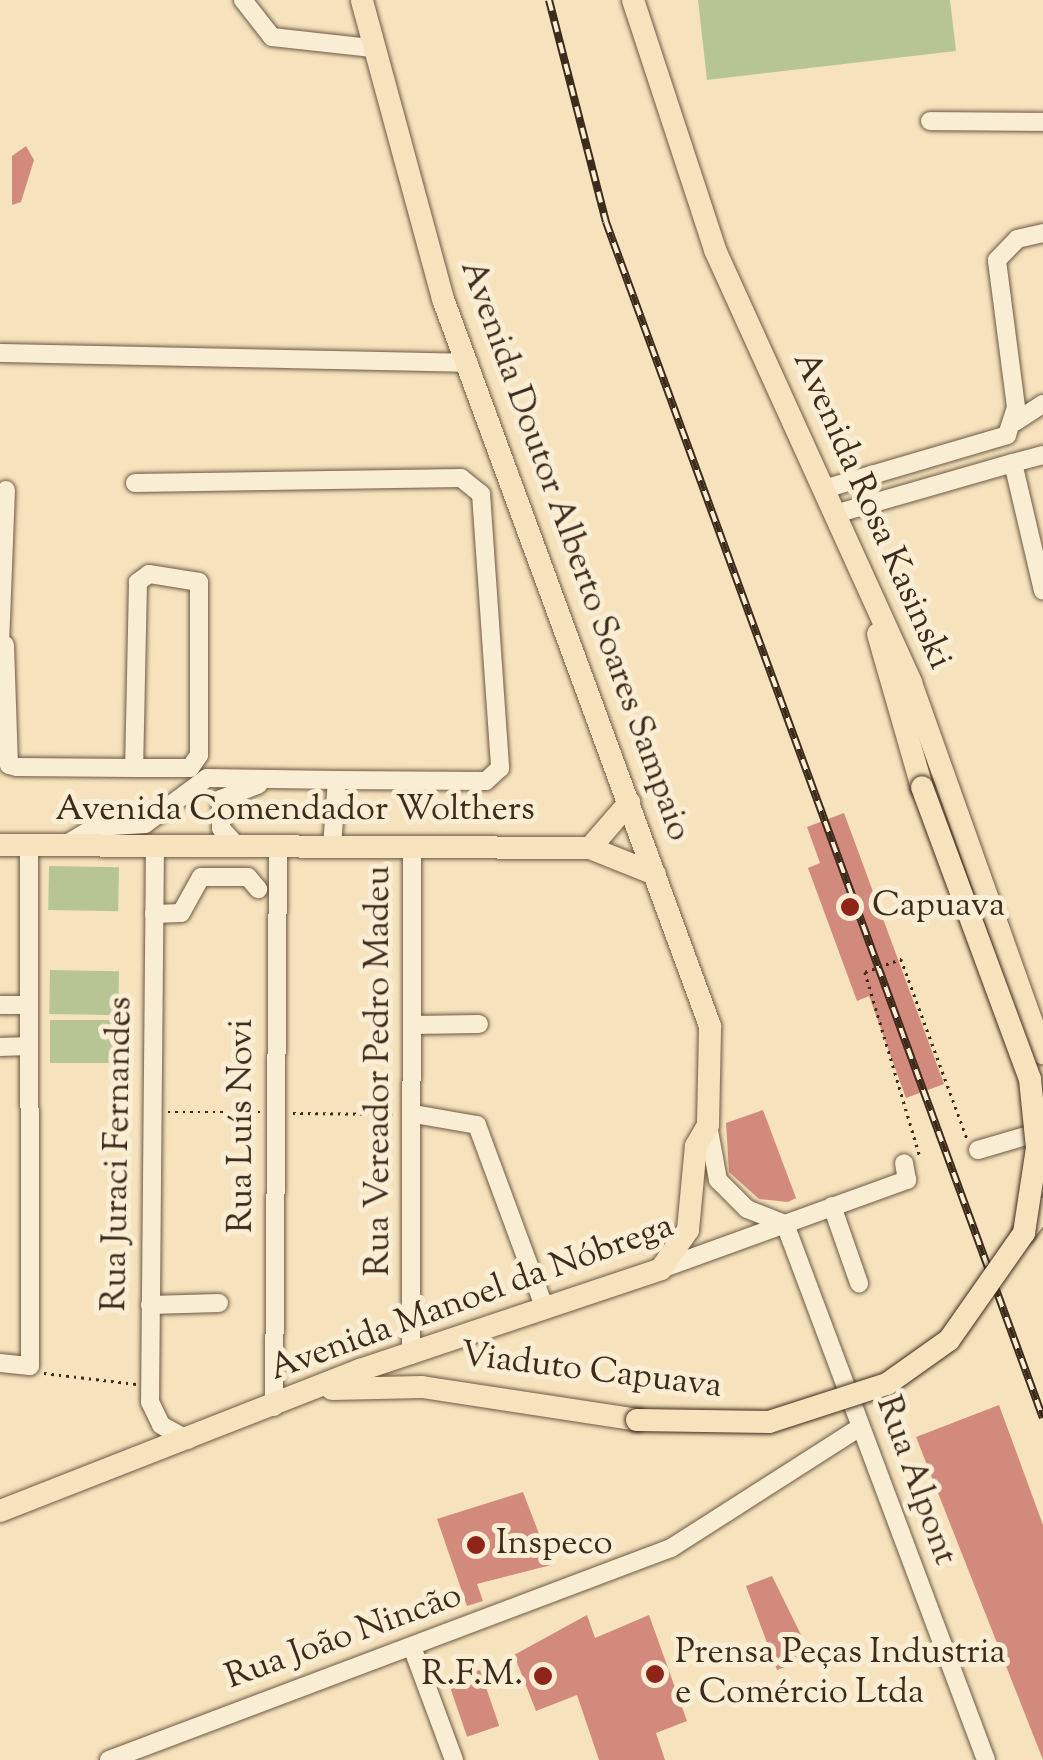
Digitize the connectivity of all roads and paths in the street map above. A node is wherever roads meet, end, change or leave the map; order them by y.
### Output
1 (242, 0) edge
2 (362, 0) edge
3 (632, 0) edge
4 (372, 48) junction
5 (930, 121) dead end
6 (1043, 122) edge
7 (1043, 233) edge
8 (0, 353) edge
9 (466, 363) junction
10 (1043, 404) edge
11 (1015, 422) junction
12 (1043, 454) edge
13 (1013, 463) junction
14 (135, 483) dead end
15 (514, 489) junction
16 (824, 489) junction
17 (6, 490) dead end
18 (481, 494) junction
19 (835, 514) junction
20 (1043, 591) edge
21 (870, 596) junction
22 (3, 645) edge
23 (134, 768) junction
24 (337, 780) junction
25 (264, 783) junction
26 (630, 803) junction
27 (0, 845) edge
28 (29, 845) junction
29 (65, 845) junction
30 (155, 845) junction
31 (238, 846) junction
32 (278, 846) junction
33 (332, 846) junction
34 (412, 847) junction
35 (590, 848) junction
36 (654, 874) junction
37 (258, 889) dead end
38 (154, 914) junction
39 (0, 1005) edge
40 (29, 1005) junction
41 (479, 1024) dead end
42 (413, 1025) junction
43 (0, 1046) edge
44 (29, 1046) junction
45 (1043, 1053) edge
46 (414, 1114) junction
47 (708, 1125) junction
48 (1043, 1131) edge
49 (973, 1147) joint
50 (907, 1169) joint
51 (832, 1206) junction
52 (1043, 1209) edge
53 (784, 1224) junction
54 (1024, 1233) junction
55 (660, 1269) junction
56 (860, 1282) dead end
57 (220, 1303) dead end
58 (150, 1305) junction
59 (545, 1310) junction
60 (411, 1354) junction
61 (0, 1363) edge
62 (30, 1366) junction
63 (149, 1386) junction
64 (313, 1391) junction
65 (274, 1407) junction
66 (860, 1426) junction
67 (192, 1442) junction
68 (0, 1511) edge
69 (412, 1647) junction
70 (109, 1760) edge
71 (454, 1760) edge
72 (986, 1760) edge

1 - 4 street
2 - 4 main road, Avenida Doutor Alberto Soares Sampaio
3 - 16 main road, Avenida Rosa Kasinski
4 - 9 main road, Avenida Doutor Alberto Soares Sampaio
5 - 6 street
7 - 11 street
8 - 9 street
9 - 15 main road, Avenida Doutor Alberto Soares Sampaio
10 - 11 street
11 - 16 street
12 - 13 street
13 - 19 street
13 - 20 street
14 - 18 street
15 - 18 street
15 - 26 main road, Avenida Doutor Alberto Soares Sampaio
16 - 19 main road, Avenida Rosa Kasinski
17 - 22 street
18 - 24 street
19 - 21 main road, Avenida Rosa Kasinski
21 - 45 main road, Avenida Rosa Kasinski
21 - 54 main road, Viaduto Capuava, bridge
22 - 23 street
23 - 23 street
24 - 25 street
24 - 33 street
25 - 29 street
25 - 31 street
26 - 35 main road
26 - 36 main road, Avenida Doutor Alberto Soares Sampaio
27 - 28 main road, Avenida Comendador Wolthers
28 - 29 main road, Avenida Comendador Wolthers
28 - 40 street
29 - 30 main road, Avenida Comendador Wolthers
30 - 31 main road, Avenida Comendador Wolthers
30 - 38 street, Rua Juraci Fernandes
31 - 32 main road, Avenida Comendador Wolthers
32 - 33 main road, Avenida Comendador Wolthers
32 - 65 street, Rua Luís Novi
33 - 34 main road, Avenida Comendador Wolthers
34 - 35 main road, Avenida Comendador Wolthers
34 - 42 street, Rua Vereador Pedro Madeu
35 - 36 main road, Avenida Comendador Wolthers
36 - 47 main road, Avenida Doutor Alberto Soares Sampaio
37 - 38 street
38 - 58 street, Rua Juraci Fernandes
39 - 40 street
40 - 44 street
41 - 42 street
42 - 46 street, Rua Vereador Pedro Madeu
43 - 44 street
44 - 62 street
46 - 59 street
46 - 60 street, Rua Vereador Pedro Madeu
47 - 53 street, Avenida Doutor Alberto Soares Sampaio
47 - 55 main road, Avenida Doutor Alberto Soares Sampaio
48 - 49 street
49 - 50 path, bridge
50 - 51 street, Avenida Manoel da Nóbrega
51 - 53 street, Avenida Manoel da Nóbrega
51 - 56 street
52 - 54 main road, Viaduto Capuava
53 - 55 street, Avenida Manoel da Nóbrega
53 - 66 street, Rua Alpont
54 - 64 main road, Viaduto Capuava, bridge
55 - 59 main road, Avenida Manoel da Nóbrega
57 - 58 street
58 - 63 street, Rua Juraci Fernandes
59 - 60 main road, Avenida Manoel da Nóbrega
60 - 64 main road, Avenida Manoel da Nóbrega
61 - 62 street
62 - 63 path
63 - 67 street, Rua Juraci Fernandes
64 - 65 main road, Avenida Manoel da Nóbrega
65 - 67 main road, Avenida Manoel da Nóbrega
66 - 69 street, Rua João Nincão
66 - 72 street, Rua Alpont
67 - 68 main road, Avenida Manoel da Nóbrega
69 - 70 street, Rua João Nincão
69 - 71 street

